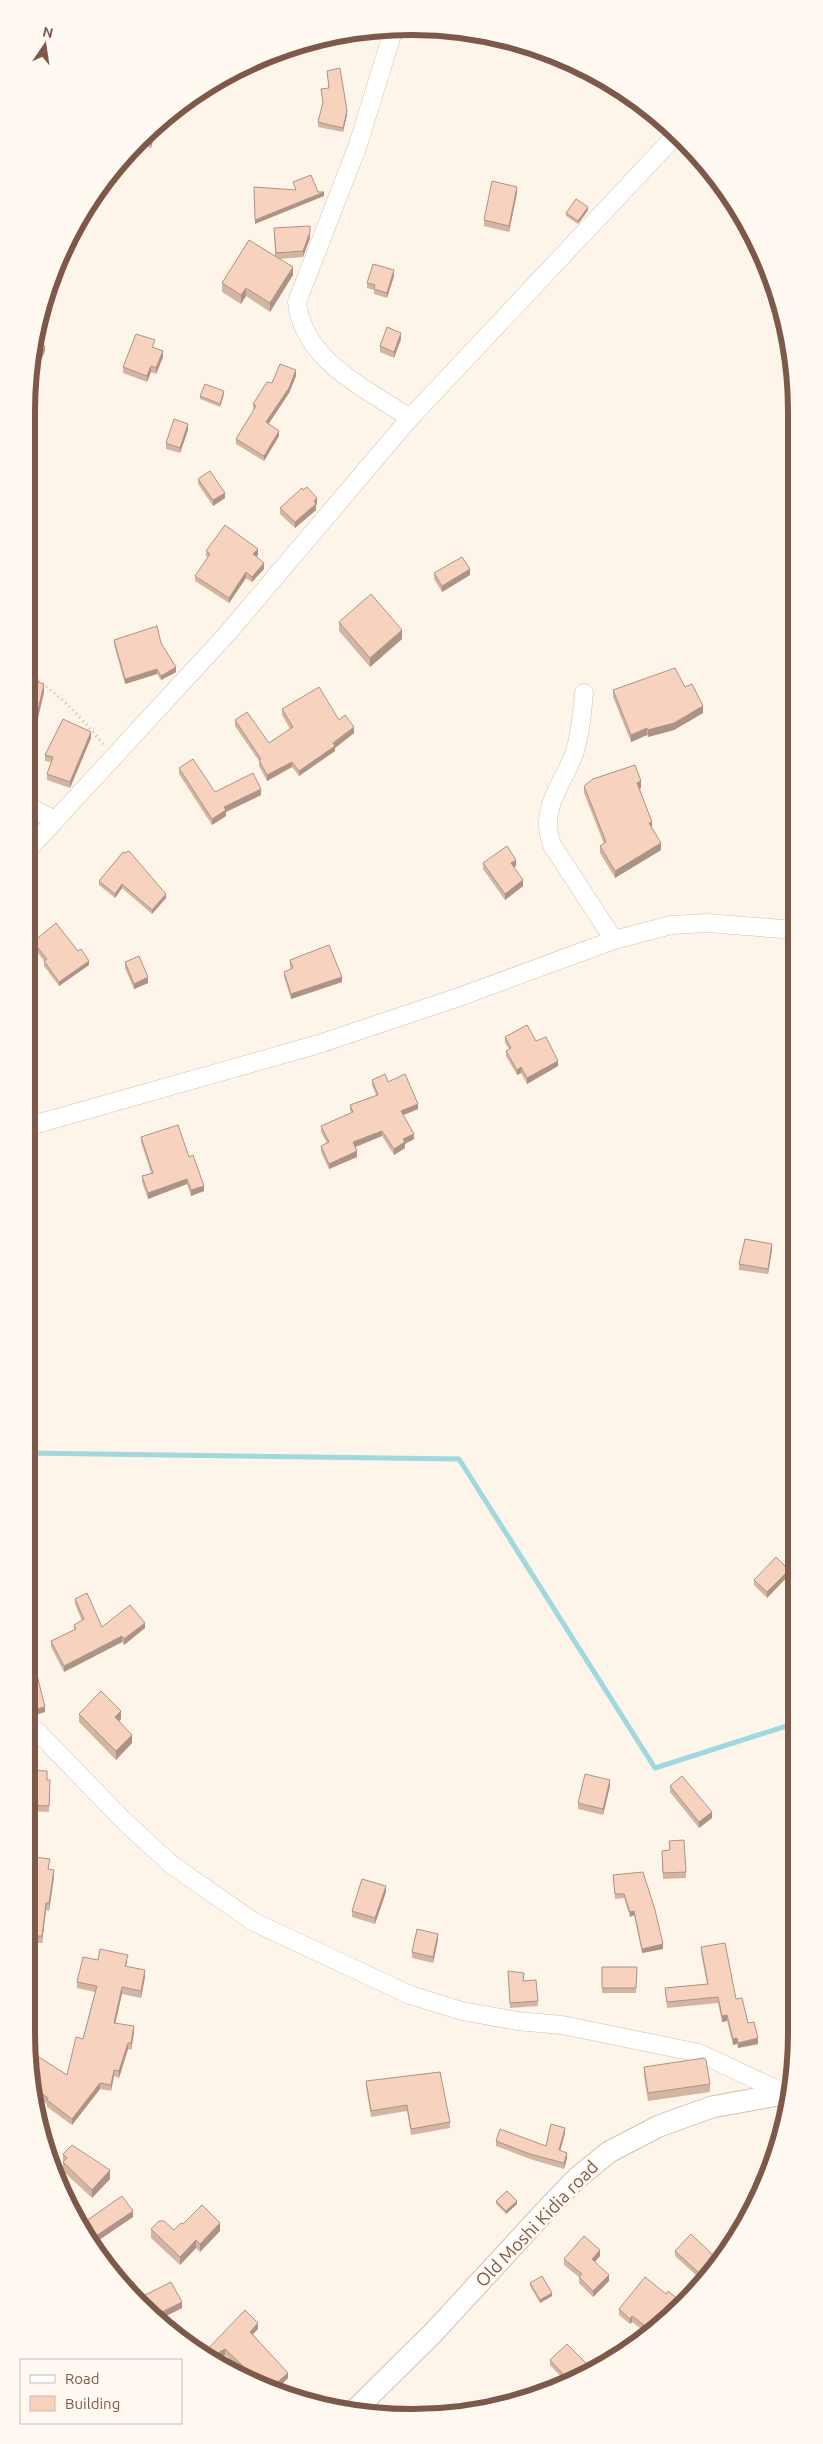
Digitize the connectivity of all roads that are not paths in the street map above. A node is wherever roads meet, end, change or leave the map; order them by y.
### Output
1 (392, 36) edge
2 (672, 139) edge
3 (410, 418) junction
4 (584, 693) dead end
5 (35, 810) edge
6 (55, 820) junction
7 (35, 842) edge
8 (788, 929) edge
9 (614, 940) junction
10 (35, 1124) edge
11 (37, 1732) dead end
12 (783, 2092) edge
13 (783, 2094) edge
14 (359, 2406) edge

1 - 3 street
2 - 3 street
3 - 6 street
4 - 9 street
5 - 6 street
6 - 7 street
8 - 9 street
9 - 10 street
11 - 12 street
13 - 14 street, Old Moshi Kidia road

